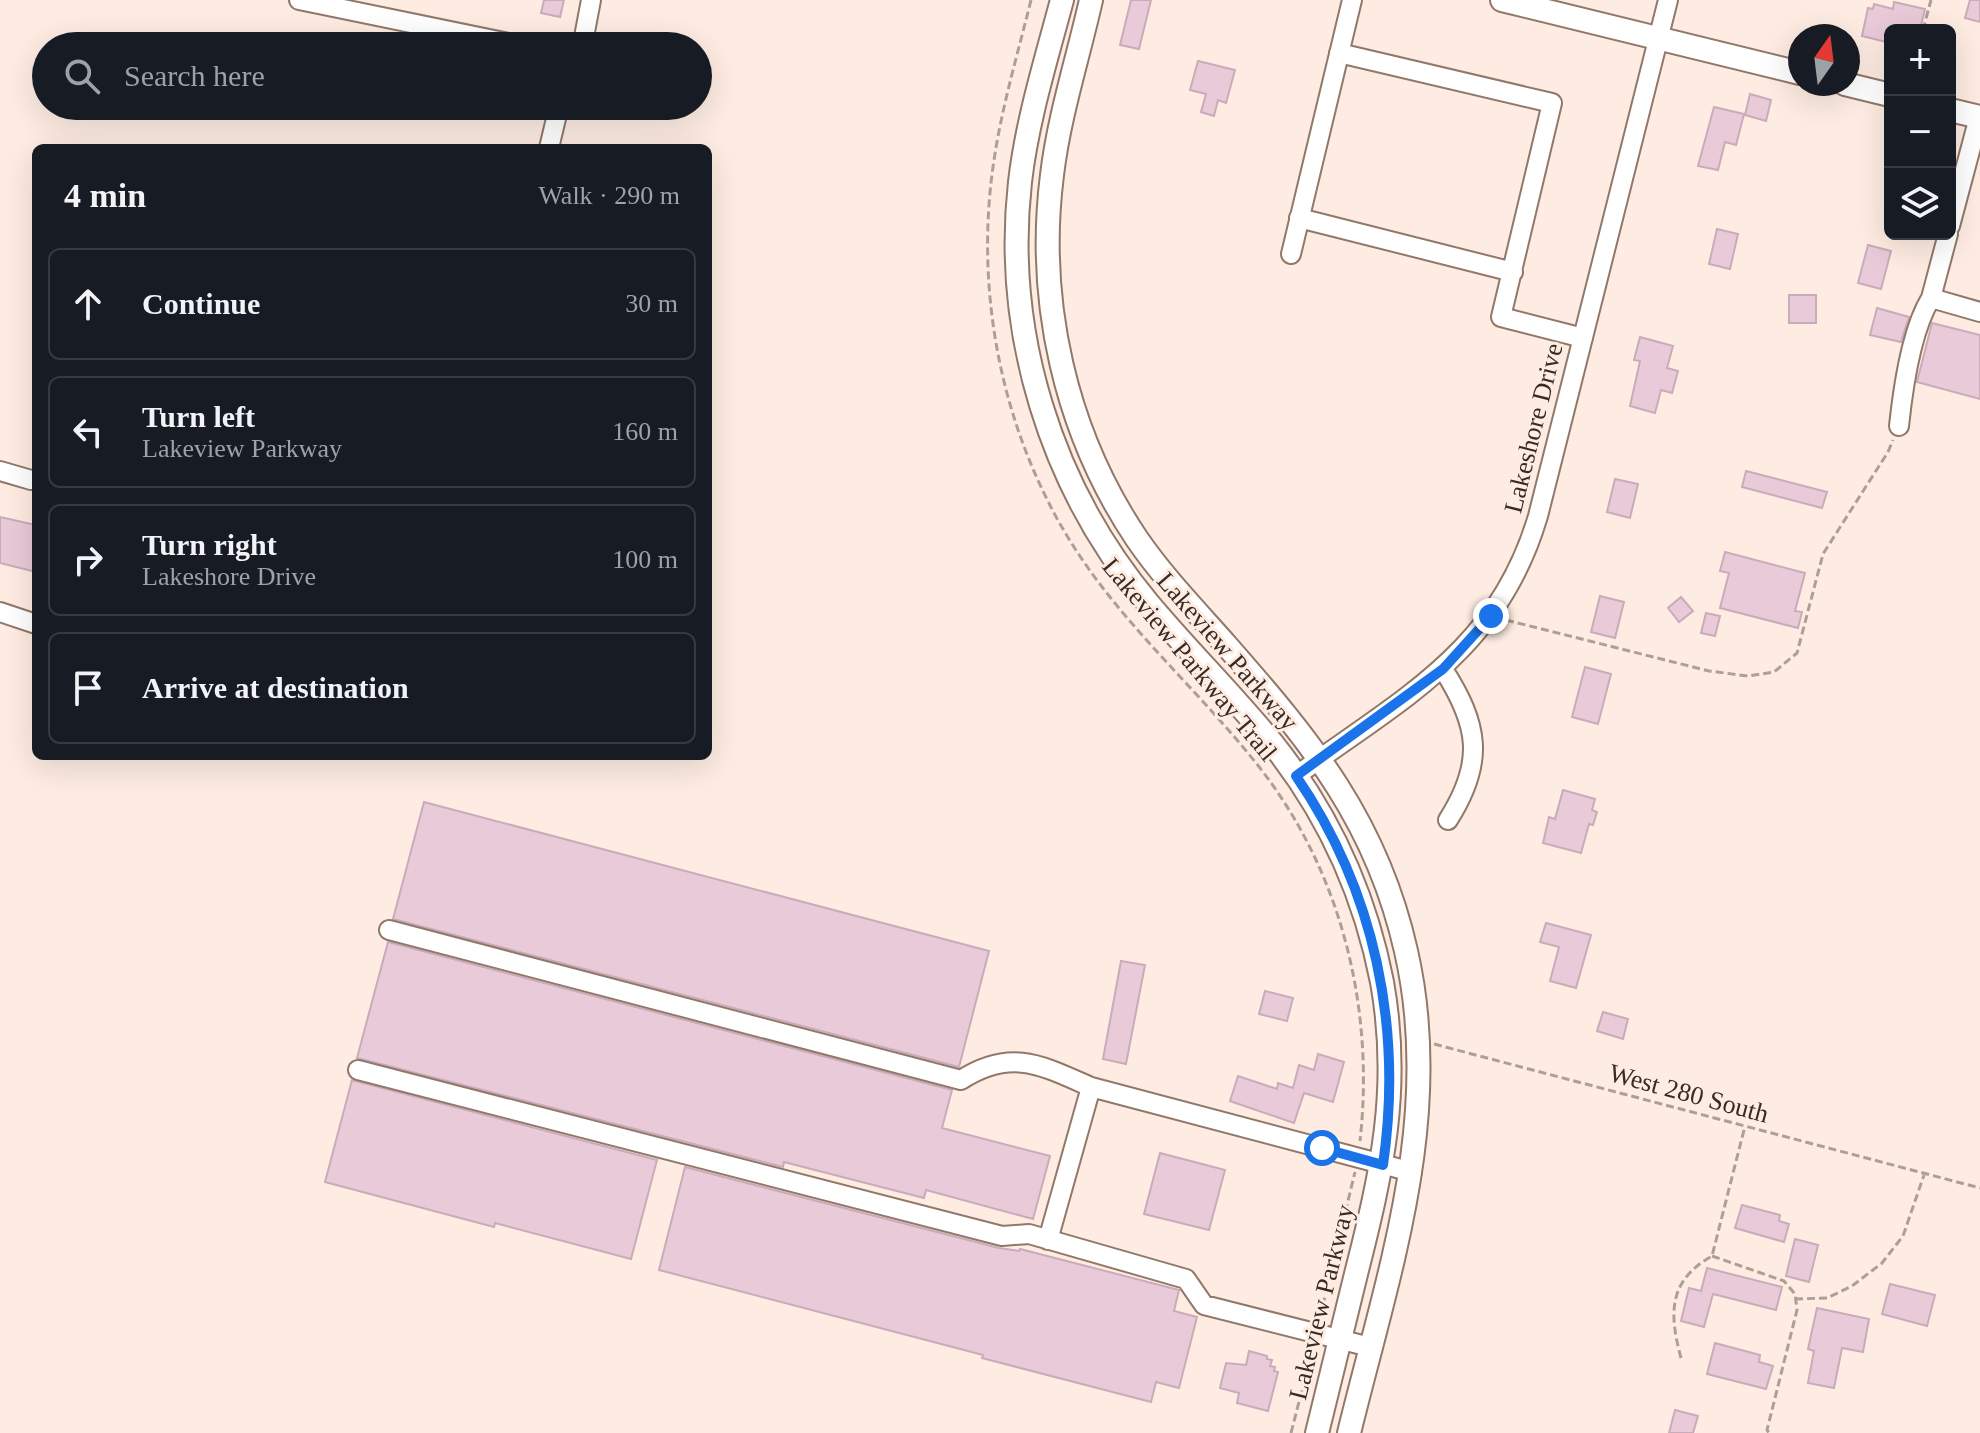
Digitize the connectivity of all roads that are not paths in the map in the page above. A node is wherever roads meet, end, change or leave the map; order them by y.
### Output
1 (299, 0) edge
2 (591, 0) edge
3 (1062, 0) edge
4 (1091, 0) edge
5 (1352, 0) edge
6 (1502, 0) edge
7 (1668, 0) edge
8 (1576, 9) edge
9 (455, 32) edge
10 (585, 32) edge
11 (1658, 38) junction
12 (1339, 53) junction
13 (1788, 70) edge
14 (1860, 88) edge
15 (1884, 94) edge
16 (1956, 111) edge
17 (1980, 117) edge
18 (556, 120) edge
19 (550, 144) edge
20 (1956, 204) edge
21 (1299, 218) junction
22 (1946, 240) edge
23 (1291, 254) dead end
24 (1513, 272) junction
25 (1931, 298) junction
26 (1980, 312) edge
27 (1583, 338) junction
28 (1899, 426) road end
29 (0, 471) edge
30 (31, 480) dead end
31 (0, 612) edge
32 (32, 623) edge
33 (1443, 669) junction
34 (1320, 758) junction
35 (1296, 776) junction
36 (1448, 820) dead end
37 (389, 930) dead end
38 (358, 1070) dead end
39 (1091, 1087) junction
40 (1383, 1165) junction
41 (1412, 1172) junction
42 (1048, 1240) junction
43 (1340, 1339) junction
44 (1370, 1347) junction
45 (1317, 1433) edge
46 (1349, 1433) edge

1 - 9 street
2 - 10 street
3 - 35 main road, Lakeview Parkway
4 - 34 main road, Lakeview Parkway
5 - 12 street
6 - 8 main road
7 - 11 street, Lakeshore Drive
8 - 11 main road
11 - 13 main road
11 - 27 street, Lakeshore Drive
12 - 21 street
12 - 24 street
14 - 15 main road
16 - 17 main road
17 - 20 street
18 - 19 street
21 - 23 street
21 - 24 street
22 - 25 street
24 - 27 street
25 - 26 street
25 - 28 street
27 - 33 street, Lakeshore Drive
29 - 30 street
31 - 32 street
33 - 34 street, Lakeshore Drive
33 - 36 street
34 - 35 street, Lakeshore Drive
34 - 41 main road, Lakeview Parkway
35 - 40 main road, Lakeview Parkway
37 - 39 street
38 - 42 street
39 - 40 street
39 - 42 street
40 - 41 street
40 - 43 main road, Lakeview Parkway
41 - 44 main road, Lakeview Parkway
42 - 43 street
43 - 44 street
43 - 45 main road, Lakeview Parkway
44 - 46 main road, Lakeview Parkway

